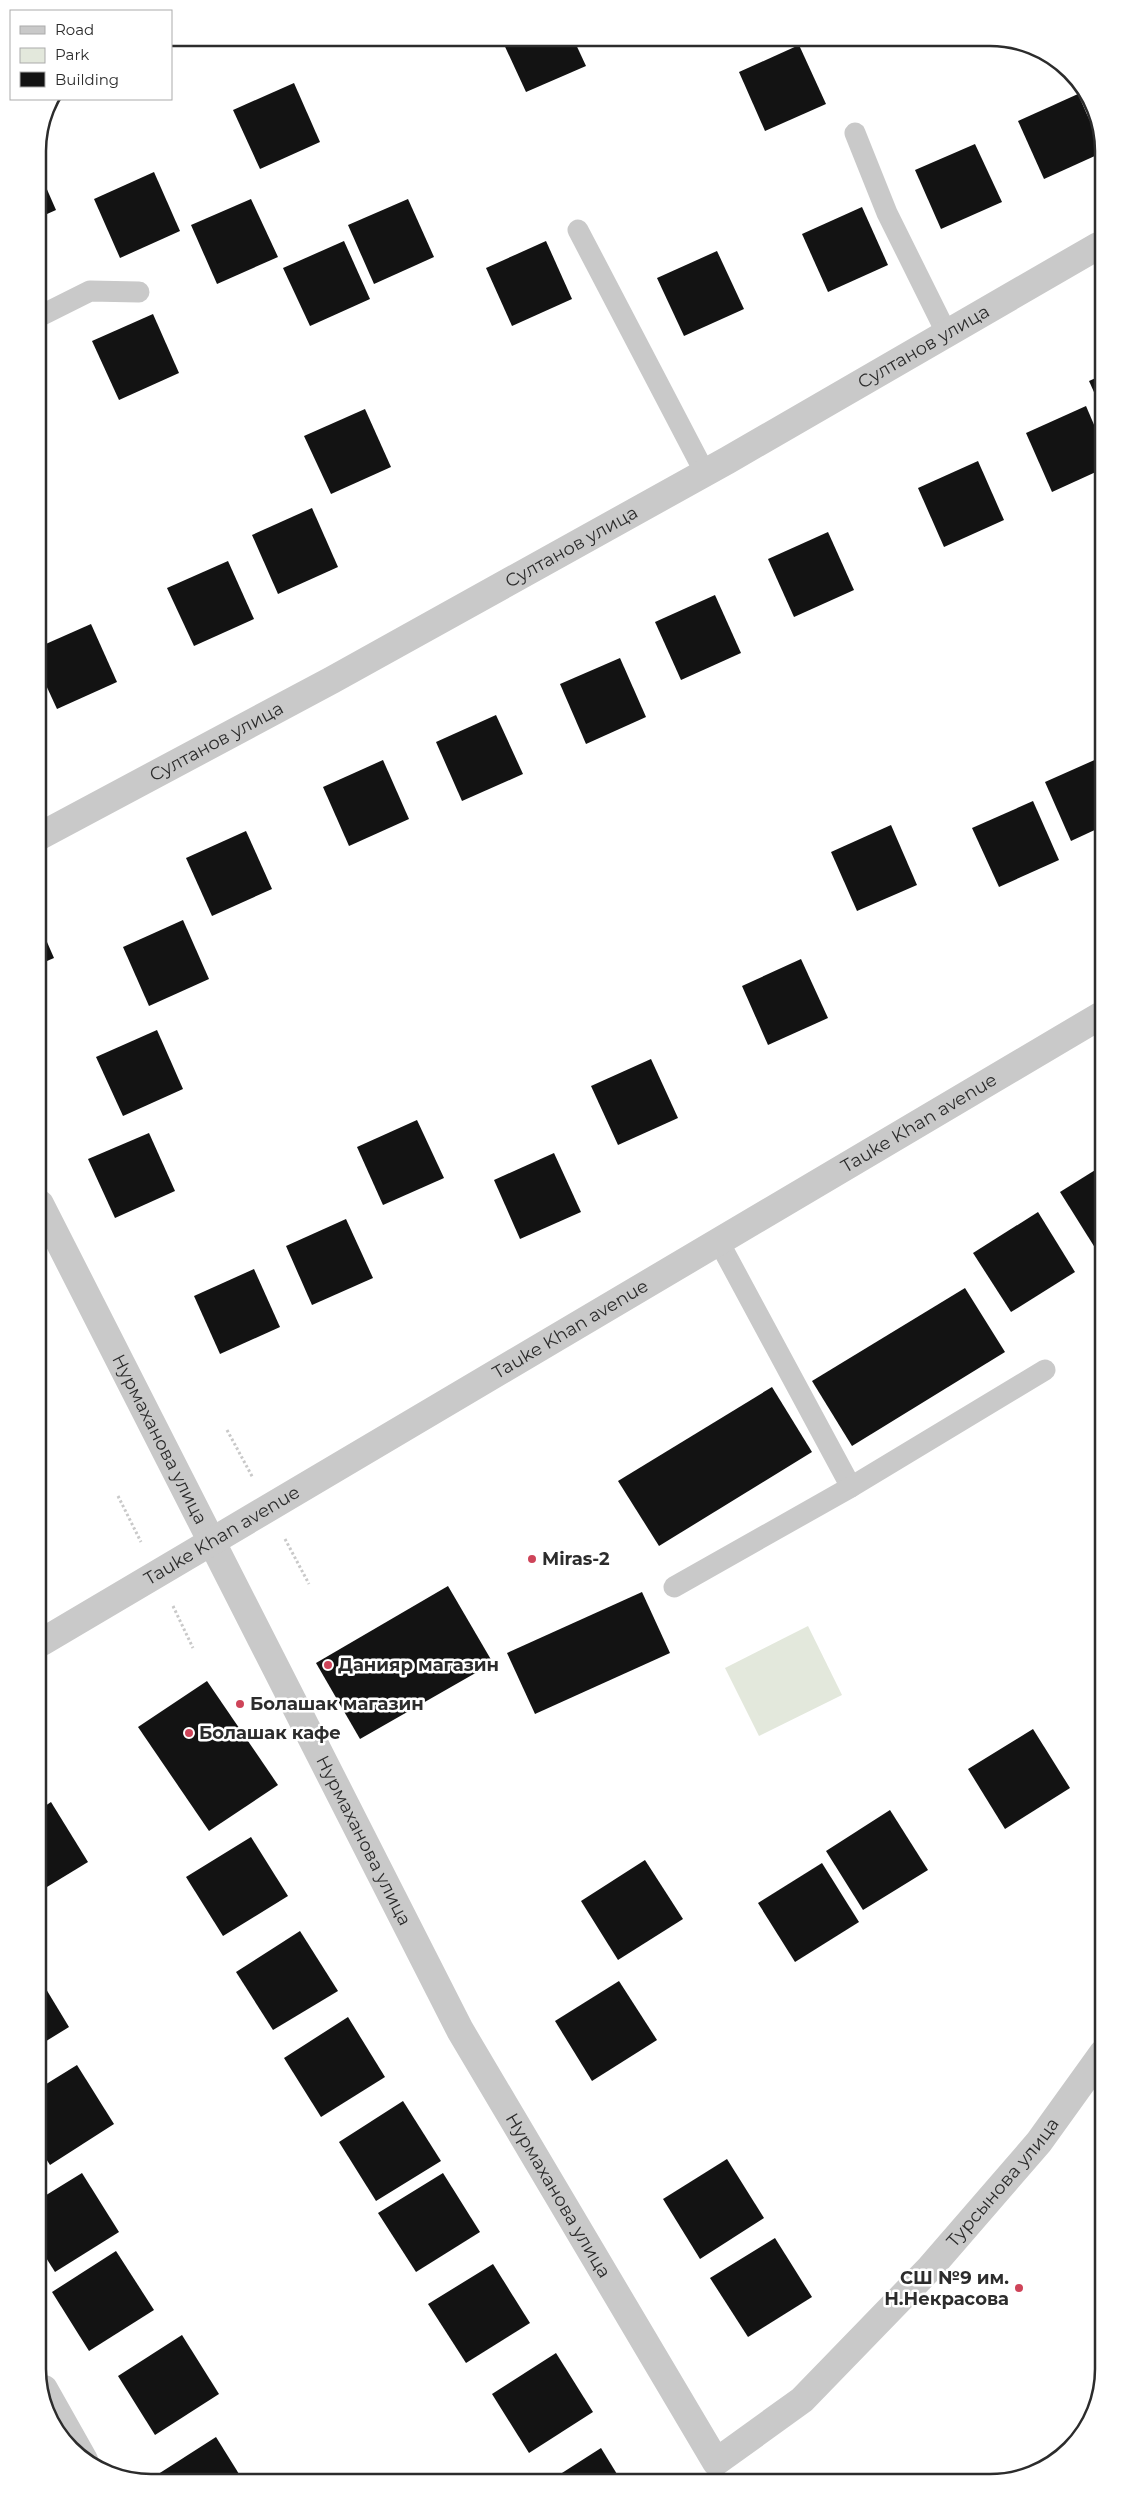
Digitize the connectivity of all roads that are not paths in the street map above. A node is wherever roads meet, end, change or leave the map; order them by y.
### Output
1 (855, 134) dead end
2 (578, 230) dead end
3 (1095, 248) edge
4 (139, 292) dead end
5 (46, 313) edge
6 (947, 334) junction
7 (705, 473) junction
8 (46, 833) edge
9 (1095, 1019) edge
10 (46, 1216) edge
11 (718, 1242) junction
12 (1045, 1370) dead end
13 (851, 1487) junction
14 (211, 1543) junction
15 (674, 1587) dead end
16 (46, 1640) edge
17 (1095, 2064) edge
18 (52, 2404) edge
19 (70, 2436) edge
20 (716, 2462) joint

1 - 6 lane
2 - 7 lane
3 - 6 street, Султанов улица
4 - 5 lane
6 - 7 street, Султанов улица
7 - 8 street, Султанов улица
9 - 11 street, Tauke Khan avenue
10 - 14 street, Нурмаханова улица
11 - 13 lane
11 - 14 street, Tauke Khan avenue
12 - 13 lane
13 - 15 lane
14 - 16 street, Tauke Khan avenue
14 - 20 street, Нурмаханова улица
17 - 20 street, Турсынова улица
18 - 19 street

